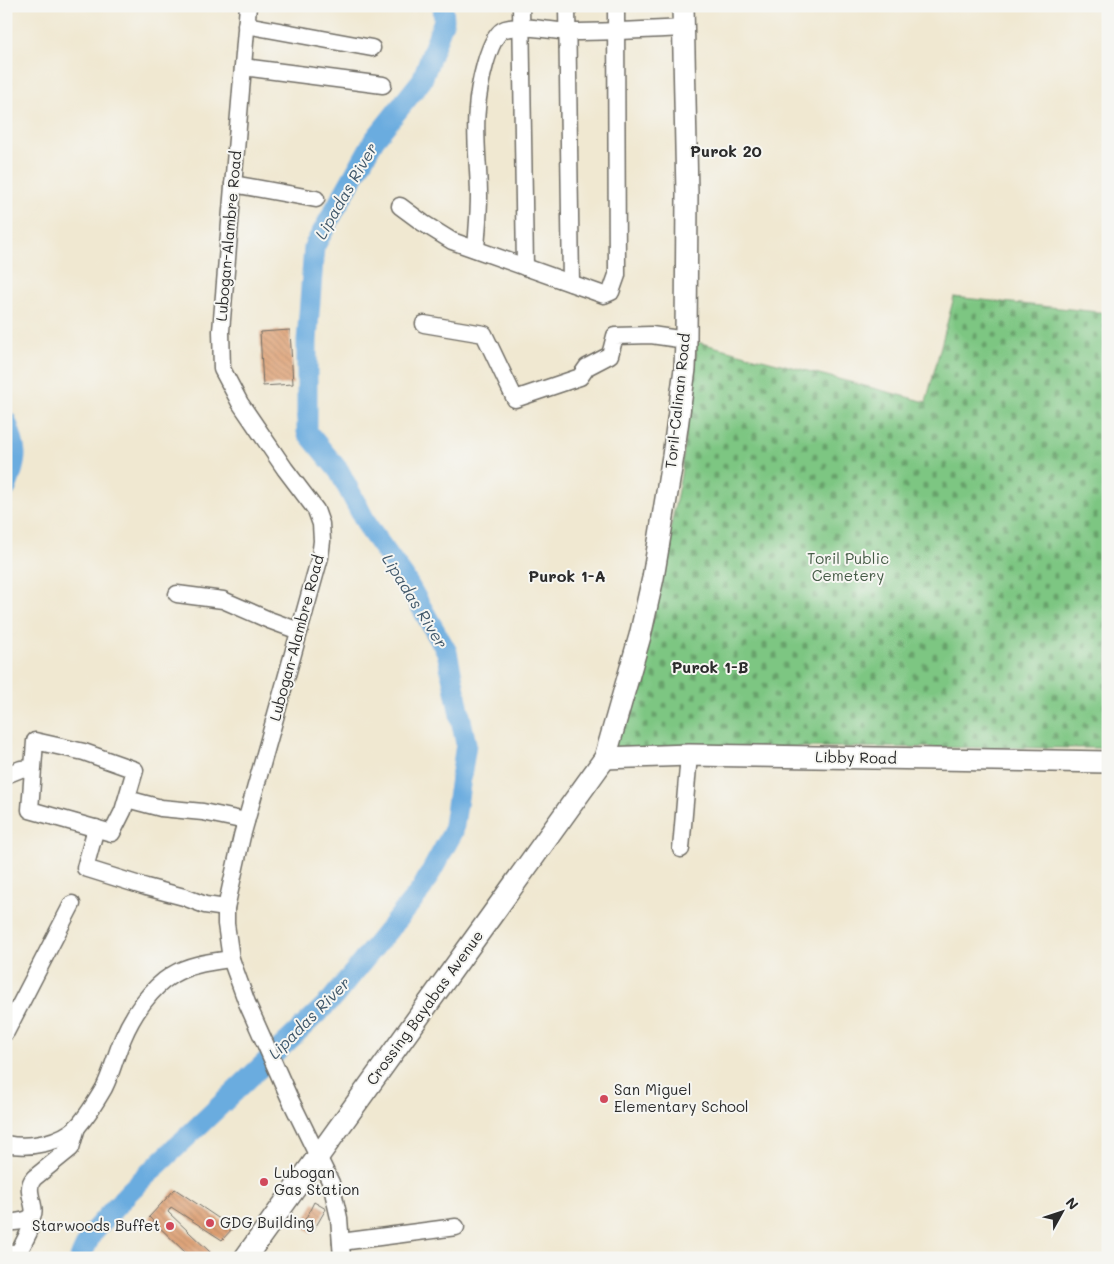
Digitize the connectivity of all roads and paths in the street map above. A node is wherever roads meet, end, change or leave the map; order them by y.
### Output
1 (248, 6) edge
2 (521, 6) edge
3 (567, 6) edge
4 (616, 6) edge
5 (683, 6) edge
6 (246, 25) junction
7 (521, 28) junction
8 (683, 28) junction
9 (616, 31) junction
10 (567, 32) junction
11 (372, 48) dead end
12 (243, 67) junction
13 (384, 85) dead end
14 (233, 184) junction
15 (316, 199) dead end
16 (400, 206) dead end
17 (476, 249) junction
18 (525, 267) junction
19 (571, 283) junction
20 (424, 324) dead end
21 (686, 340) junction
22 (177, 594) dead end
23 (299, 631) junction
24 (689, 755) junction
25 (605, 758) junction
26 (1108, 762) edge
27 (33, 768) junction
28 (6, 775) edge
29 (127, 799) junction
30 (246, 822) junction
31 (96, 828) junction
32 (680, 849) dead end
33 (72, 904) dead end
34 (226, 908) junction
35 (231, 958) junction
36 (6, 1032) edge
37 (77, 1127) junction
38 (6, 1144) edge
39 (318, 1156) junction
40 (31, 1218) junction
41 (6, 1223) edge
42 (456, 1227) dead end
43 (342, 1250) edge
44 (6, 1254) edge
45 (245, 1258) edge

1 - 6 street, Lubogan-Alambre Road
2 - 7 street
3 - 10 street
4 - 9 street
5 - 8 main road, Toril-Calinan Road
6 - 11 street
6 - 12 street, Lubogan-Alambre Road
7 - 10 street
7 - 17 street
7 - 18 street
8 - 9 street
8 - 21 main road, Toril-Calinan Road
9 - 10 street
9 - 19 street
10 - 19 street
12 - 13 street
12 - 14 street, Lubogan-Alambre Road
14 - 15 street
14 - 23 street, Lubogan-Alambre Road
16 - 17 street
17 - 18 street
18 - 19 street
20 - 21 street
21 - 25 main road, Toril-Calinan Road
22 - 23 street
23 - 30 street, Lubogan-Alambre Road
24 - 25 main road, Libby Road
24 - 26 main road, Libby Road
24 - 32 street
25 - 39 main road, Crossing Bayabas Avenue
27 - 28 street
27 - 29 street
27 - 31 street
29 - 30 street
29 - 31 street
30 - 34 street, Lubogan-Alambre Road
31 - 34 street
33 - 36 street
34 - 35 street, Lubogan-Alambre Road
35 - 37 street
35 - 39 street, Lubogan-Alambre Road
37 - 38 street
37 - 40 street
39 - 43 street, Lubogan-Alambre Road
39 - 45 main road, Crossing Bayabas Avenue
40 - 41 street
40 - 44 street
42 - 43 street

